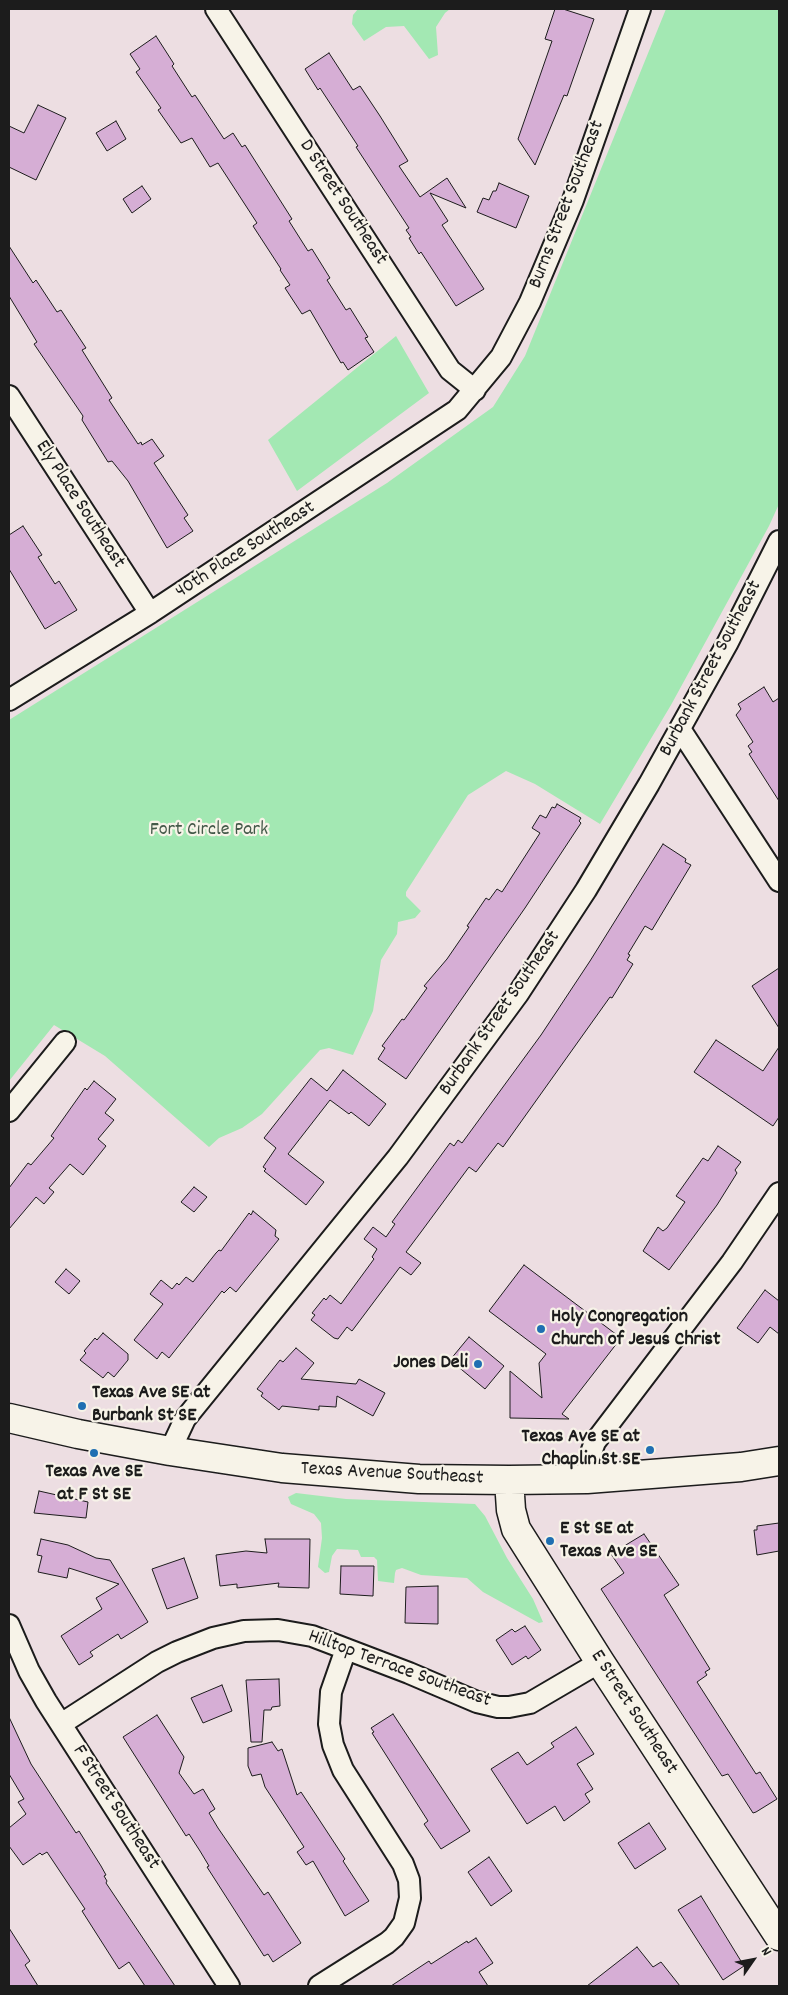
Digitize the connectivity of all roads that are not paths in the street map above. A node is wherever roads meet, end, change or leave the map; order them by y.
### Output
1 (216, 9) edge
2 (640, 9) edge
3 (475, 390) junction
4 (9, 396) edge
5 (779, 541) edge
6 (150, 614) junction
7 (9, 700) edge
8 (680, 729) junction
9 (779, 881) edge
10 (65, 1042) dead end
11 (9, 1111) edge
12 (779, 1193) edge
13 (9, 1418) edge
14 (170, 1451) junction
15 (779, 1461) edge
16 (587, 1478) junction
17 (509, 1480) junction
18 (9, 1625) edge
19 (346, 1649) junction
20 (600, 1662) junction
21 (61, 1724) junction
22 (779, 1936) edge
23 (230, 1986) edge
24 (320, 1986) edge

1 - 3 street, D Street Southeast
2 - 3 street, Burns Street Southeast
3 - 6 street, 40th Place Southeast
4 - 6 street, Ely Place Southeast
5 - 8 street, Burbank Street Southeast
6 - 7 street, 40th Place Southeast
8 - 9 street
8 - 14 street, Burbank Street Southeast
10 - 11 street
12 - 16 street
13 - 14 main road, Texas Avenue Southeast
14 - 17 main road, Texas Avenue Southeast
15 - 16 main road, Texas Avenue Southeast
16 - 17 main road, Texas Avenue Southeast
17 - 20 main road, E Street Southeast
18 - 21 street, F Street Southeast
19 - 20 street, Hilltop Terrace Southeast
19 - 21 street, Hilltop Terrace Southeast
19 - 24 street
20 - 22 main road, E Street Southeast
21 - 23 street, F Street Southeast

